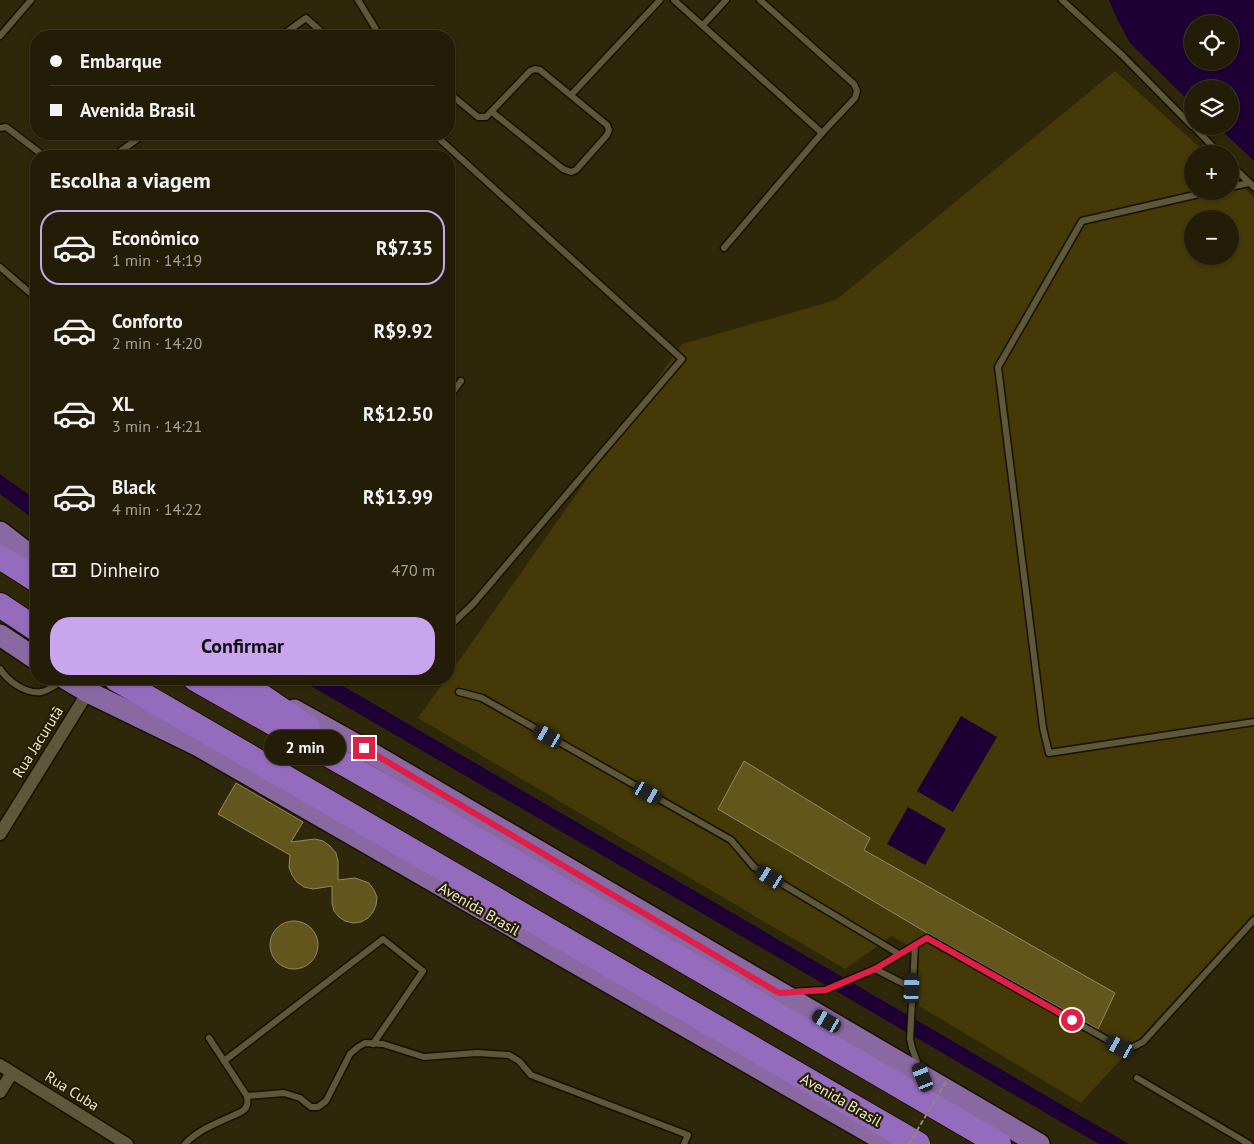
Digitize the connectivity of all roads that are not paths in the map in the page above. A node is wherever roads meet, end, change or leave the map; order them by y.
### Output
1 (31, 0) edge
2 (358, 0) edge
3 (660, 0) edge
4 (674, 0) edge
5 (726, 0) edge
6 (760, 0) edge
7 (1062, 0) edge
8 (703, 25) junction
9 (289, 30) edge
10 (319, 30) edge
11 (376, 30) edge
12 (0, 36) edge
13 (571, 96) junction
14 (455, 98) edge
15 (492, 112) junction
16 (1184, 117) edge
17 (0, 128) edge
18 (822, 133) junction
19 (1202, 135) edge
20 (136, 140) edge
21 (441, 140) edge
22 (1211, 145) edge
23 (36, 150) edge
24 (122, 150) edge
25 (452, 150) edge
26 (455, 153) edge
27 (1239, 173) edge
28 (1252, 185) edge
29 (1239, 186) edge
30 (1184, 197) edge
31 (724, 248) dead end
32 (0, 267) edge
33 (30, 293) edge
34 (461, 381) dead end
35 (455, 389) edge
36 (0, 532) edge
37 (30, 555) edge
38 (0, 557) edge
39 (30, 576) edge
40 (0, 605) edge
41 (0, 619) edge
42 (455, 621) edge
43 (30, 625) edge
44 (0, 635) edge
45 (30, 639) edge
46 (30, 655) edge
47 (0, 669) edge
48 (54, 685) edge
49 (126, 685) edge
50 (206, 685) edge
51 (246, 685) edge
52 (248, 685) edge
53 (93, 686) edge
54 (459, 692) dead end
55 (1254, 722) edge
56 (221, 739) junction
57 (422, 808) junction
58 (0, 834) edge
59 (1254, 920) edge
60 (914, 945) junction
61 (899, 954) junction
62 (875, 969) junction
63 (912, 988) junction
64 (779, 993) junction
65 (208, 1038) dead end
66 (373, 1044) junction
67 (224, 1061) junction
68 (0, 1065) edge
69 (12, 1072) junction
70 (923, 1077) junction
71 (1137, 1078) dead end
72 (0, 1092) edge
73 (247, 1096) junction
74 (127, 1144) edge
75 (185, 1144) edge
76 (684, 1144) edge
77 (890, 1144) edge
78 (918, 1144) edge
79 (999, 1144) edge
80 (1039, 1144) edge
81 (1249, 1144) edge

1 - 12 lane
2 - 11 lane
3 - 13 lane
4 - 8 lane
5 - 8 lane
6 - 18 lane
7 - 16 lane
8 - 18 lane
9 - 10 lane
13 - 15 lane
13 - 15 lane
14 - 15 lane
17 - 23 lane
18 - 31 lane
19 - 22 lane
20 - 24 lane
21 - 25 lane
26 - 42 lane
27 - 28 lane
28 - 29 lane
30 - 55 lane
32 - 33 lane
34 - 35 lane
36 - 37 highway
38 - 39 highway
40 - 43 highway
41 - 45 highway
44 - 46 highway
47 - 48 lane
49 - 56 highway, Avenida Brasil
50 - 57 highway
51 - 57 highway
52 - 64 highway
53 - 56 highway
53 - 58 street, Rua Jacurutã
53 - 77 highway, Avenida Brasil
54 - 61 lane
56 - 78 highway, Avenida Brasil
57 - 79 highway
59 - 60 lane
60 - 61 lane
60 - 63 lane
61 - 62 lane
62 - 63 lane
62 - 64 lane
63 - 70 lane
64 - 70 highway
65 - 67 lane
66 - 67 lane
66 - 73 lane
66 - 76 lane
67 - 73 lane
68 - 69 street, Rua Cuba
69 - 72 street
69 - 74 street, Rua Cuba
70 - 80 highway
71 - 81 lane
73 - 75 lane

